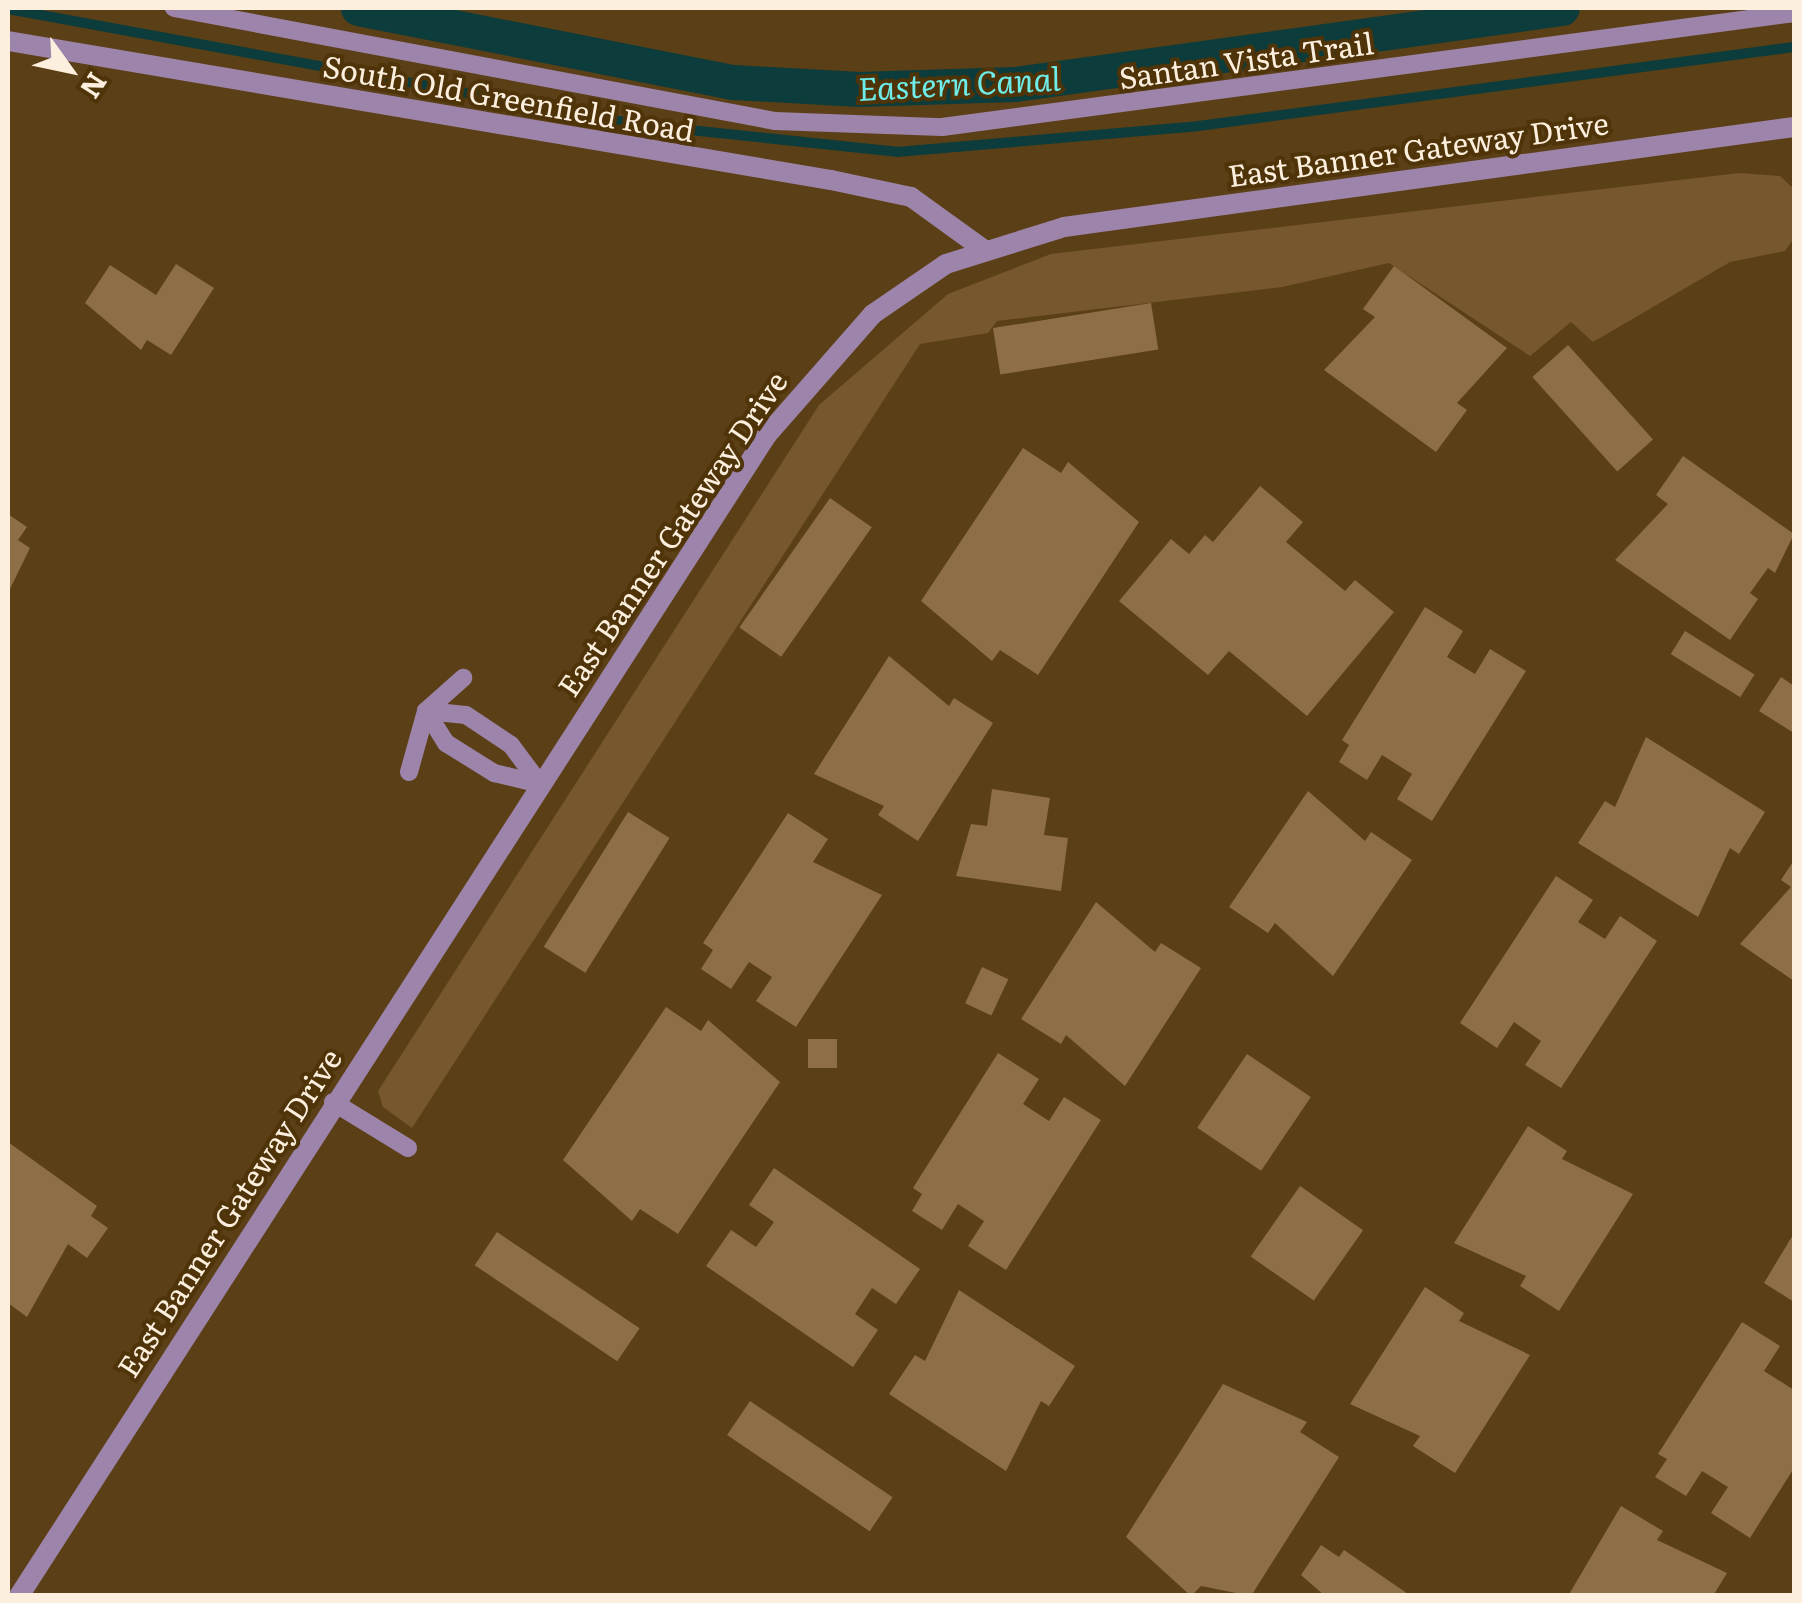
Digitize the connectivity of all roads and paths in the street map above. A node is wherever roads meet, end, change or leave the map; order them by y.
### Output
1 (174, 8) edge
2 (1794, 12) edge
3 (8, 42) edge
4 (1794, 127) edge
5 (983, 248) junction
6 (463, 678) dead end
7 (426, 711) junction
8 (408, 772) dead end
9 (540, 784) junction
10 (333, 1102) junction
11 (408, 1148) dead end
12 (19, 1596) edge

1 - 2 lane, Santan Vista Trail
3 - 5 street, South Old Greenfield Road
4 - 5 street, East Banner Gateway Drive
5 - 9 street, East Banner Gateway Drive
6 - 7 lane
7 - 8 lane
7 - 9 lane
7 - 9 lane
9 - 10 street, East Banner Gateway Drive
10 - 11 lane
10 - 12 street, East Banner Gateway Drive

